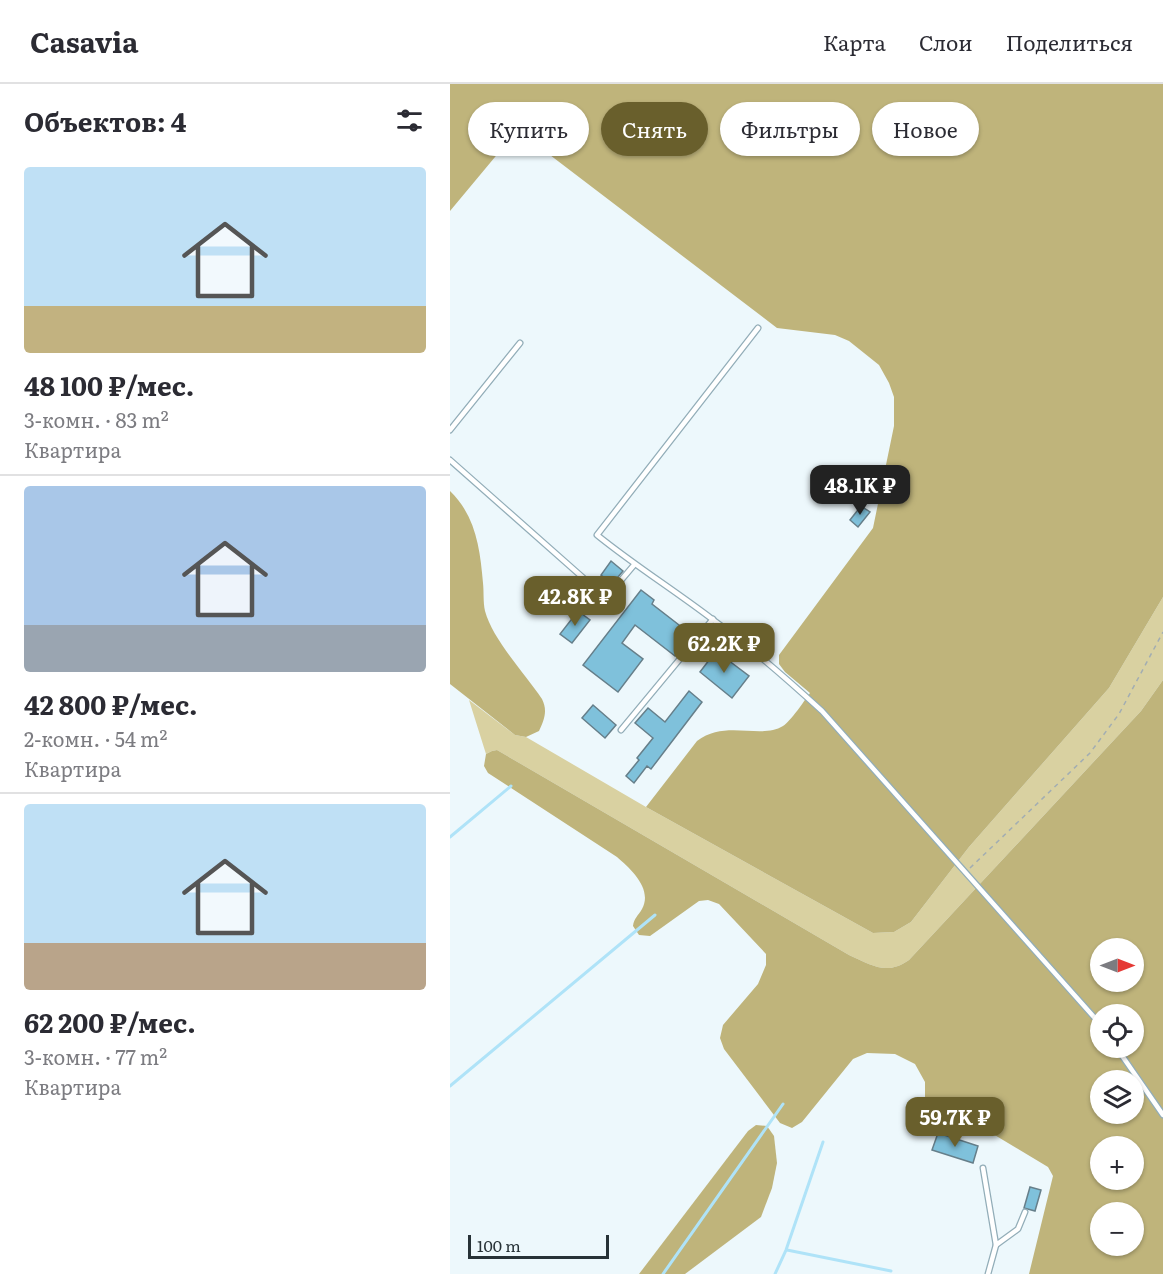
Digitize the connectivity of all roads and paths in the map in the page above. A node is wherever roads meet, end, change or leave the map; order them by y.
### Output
1 (758, 328) dead end
2 (520, 343) dead end
3 (450, 430) edge
4 (450, 460) edge
5 (634, 565) junction
6 (713, 619) junction
7 (1163, 632) edge
8 (621, 730) dead end
9 (966, 872) junction
10 (1090, 1013) edge
11 (1123, 1058) edge
12 (1163, 1116) edge
13 (983, 1168) dead end
14 (1025, 1212) dead end
15 (996, 1245) junction
16 (988, 1274) edge

1 - 5 lane
2 - 3 lane
4 - 5 lane
5 - 6 lane
6 - 8 lane
6 - 9 lane
7 - 9 path
9 - 10 lane
11 - 12 lane
13 - 15 lane
14 - 15 lane
15 - 16 lane

